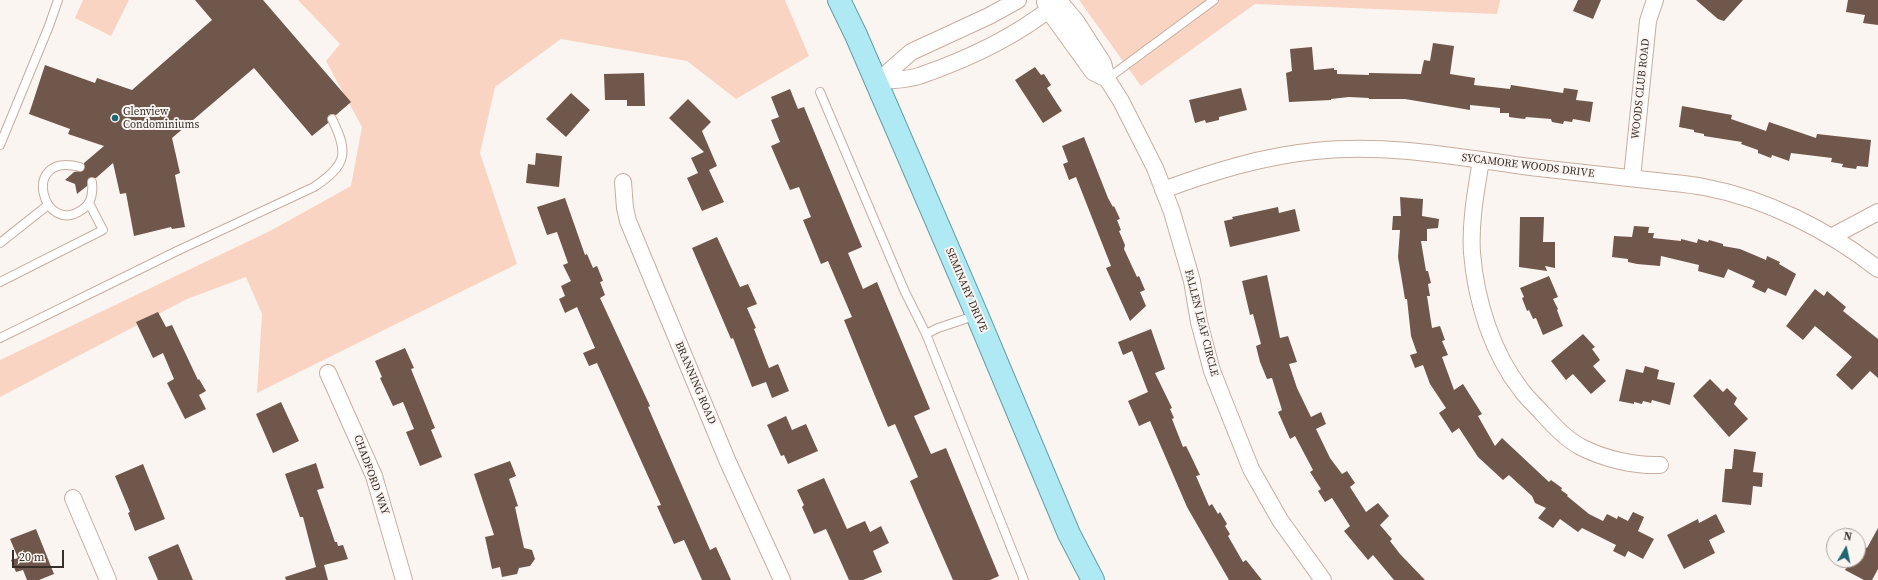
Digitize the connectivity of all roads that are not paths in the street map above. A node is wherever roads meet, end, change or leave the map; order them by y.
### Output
1 (58, 0) edge
2 (839, 0) edge
3 (1018, 0) edge
4 (1214, 0) edge
5 (1654, 0) edge
6 (1054, 2) edge
7 (1107, 79) junction
8 (877, 82) junction
9 (820, 92) dead end
10 (332, 119) dead end
11 (0, 145) edge
12 (1481, 160) junction
13 (80, 167) dead end
14 (1632, 178) junction
15 (92, 182) dead end
16 (623, 182) dead end
17 (1163, 190) junction
18 (89, 203) junction
19 (48, 205) junction
20 (1878, 212) edge
21 (1832, 237) junction
22 (0, 243) edge
23 (1878, 269) edge
24 (0, 282) edge
25 (977, 315) junction
26 (926, 334) junction
27 (0, 338) edge
28 (328, 373) dead end
29 (1660, 465) dead end
30 (73, 498) dead end
31 (108, 580) edge
32 (404, 580) edge
33 (782, 580) edge
34 (1024, 580) edge
35 (1093, 580) edge
36 (1324, 580) edge

1 - 11 lane
2 - 8 main road, SEMINARY DRIVE
3 - 8 street
4 - 7 lane
5 - 14 street, WOODS CLUB ROAD
6 - 7 street, FALLEN LEAF CIRCLE
6 - 8 street
7 - 17 street, FALLEN LEAF CIRCLE
8 - 25 main road, SEMINARY DRIVE
9 - 26 lane
10 - 27 lane
12 - 14 street, SYCAMORE WOODS DRIVE
12 - 17 street, SYCAMORE WOODS DRIVE
12 - 29 street
13 - 19 lane
14 - 21 street, SYCAMORE WOODS DRIVE
15 - 18 lane
16 - 33 street, BRANNING ROAD
17 - 36 street, FALLEN LEAF CIRCLE
18 - 19 lane
18 - 24 lane
19 - 22 lane
20 - 21 street
21 - 23 street, SYCAMORE WOODS DRIVE
25 - 26 lane
25 - 35 main road, SEMINARY DRIVE
26 - 34 lane
28 - 32 street, CHADFORD WAY
30 - 31 street

